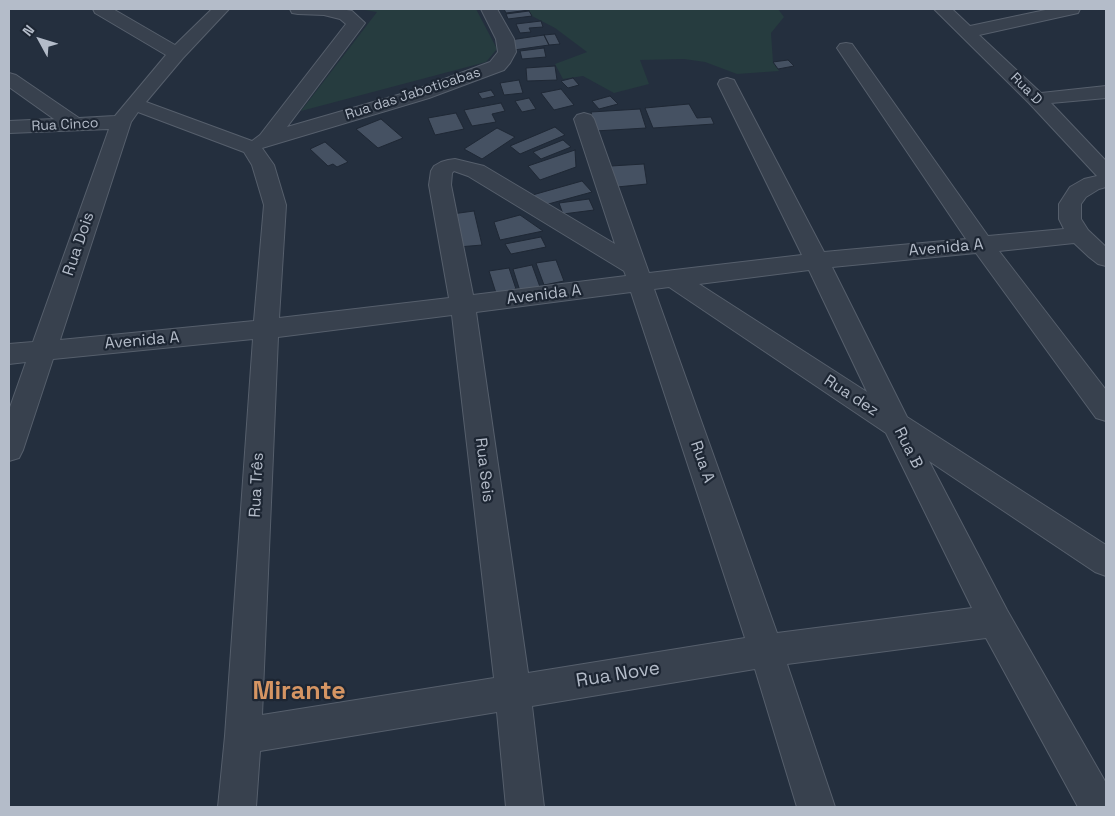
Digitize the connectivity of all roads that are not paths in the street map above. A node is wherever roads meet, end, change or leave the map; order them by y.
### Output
1 (100, 9) edge
2 (221, 9) edge
3 (298, 9) edge
4 (489, 9) edge
5 (942, 9) edge
6 (1072, 9) edge
7 (967, 32) junction
8 (846, 48) dead end
9 (177, 54) junction
10 (9, 79) edge
11 (727, 84) dead end
12 (1106, 92) edge
13 (1036, 99) junction
14 (134, 104) junction
15 (584, 118) dead end
16 (121, 122) junction
17 (75, 124) junction
18 (9, 127) edge
19 (261, 151) junction
20 (1106, 173) edge
21 (1106, 181) edge
22 (1079, 235) junction
23 (982, 245) junction
24 (1106, 258) edge
25 (818, 261) junction
26 (637, 274) junction
27 (672, 278) junction
28 (463, 305) junction
29 (266, 329) junction
30 (41, 351) junction
31 (9, 354) edge
32 (1106, 410) edge
33 (897, 426) junction
34 (9, 450) edge
35 (1106, 562) edge
36 (995, 621) junction
37 (766, 651) junction
38 (513, 692) junction
39 (243, 736) junction
40 (237, 807) edge
41 (525, 807) edge
42 (816, 807) edge
43 (1099, 807) edge

1 - 9 street
2 - 9 street, Rua Dois
3 - 19 street
4 - 19 street, Rua das Jaboticabas
5 - 7 street, Rua D
6 - 7 street
7 - 13 street, Rua D
8 - 23 street
9 - 14 street, Rua Dois
10 - 17 street
11 - 25 street, Rua B
12 - 13 street
13 - 20 street, Rua D
14 - 16 street, Rua Dois
14 - 19 street
15 - 26 street, Rua A
16 - 17 street, Rua Cinco
16 - 30 street, Rua Dois
17 - 18 street, Rua Cinco
19 - 29 street, Rua Três
21 - 22 street
22 - 23 street, Avenida A
22 - 24 street
23 - 25 street, Avenida A
23 - 32 street
25 - 27 street, Avenida A
25 - 33 street, Rua B
26 - 27 street, Avenida A
26 - 28 street, Avenida A
26 - 28 street, Rua Seis
26 - 37 street, Rua A
27 - 33 street, Rua dez
28 - 29 street, Avenida A
28 - 38 street, Rua Seis
29 - 30 street, Avenida A
29 - 39 street, Rua Três
30 - 31 street, Avenida A
30 - 34 street, Rua Dois
33 - 35 street, Rua dez
33 - 36 street, Rua B
36 - 37 street, Rua Nove
36 - 43 street, Rua B
37 - 38 street, Rua Nove
37 - 42 street, Rua A
38 - 39 street, Rua Nove
38 - 41 street, Rua Seis
39 - 40 street, Rua Três

